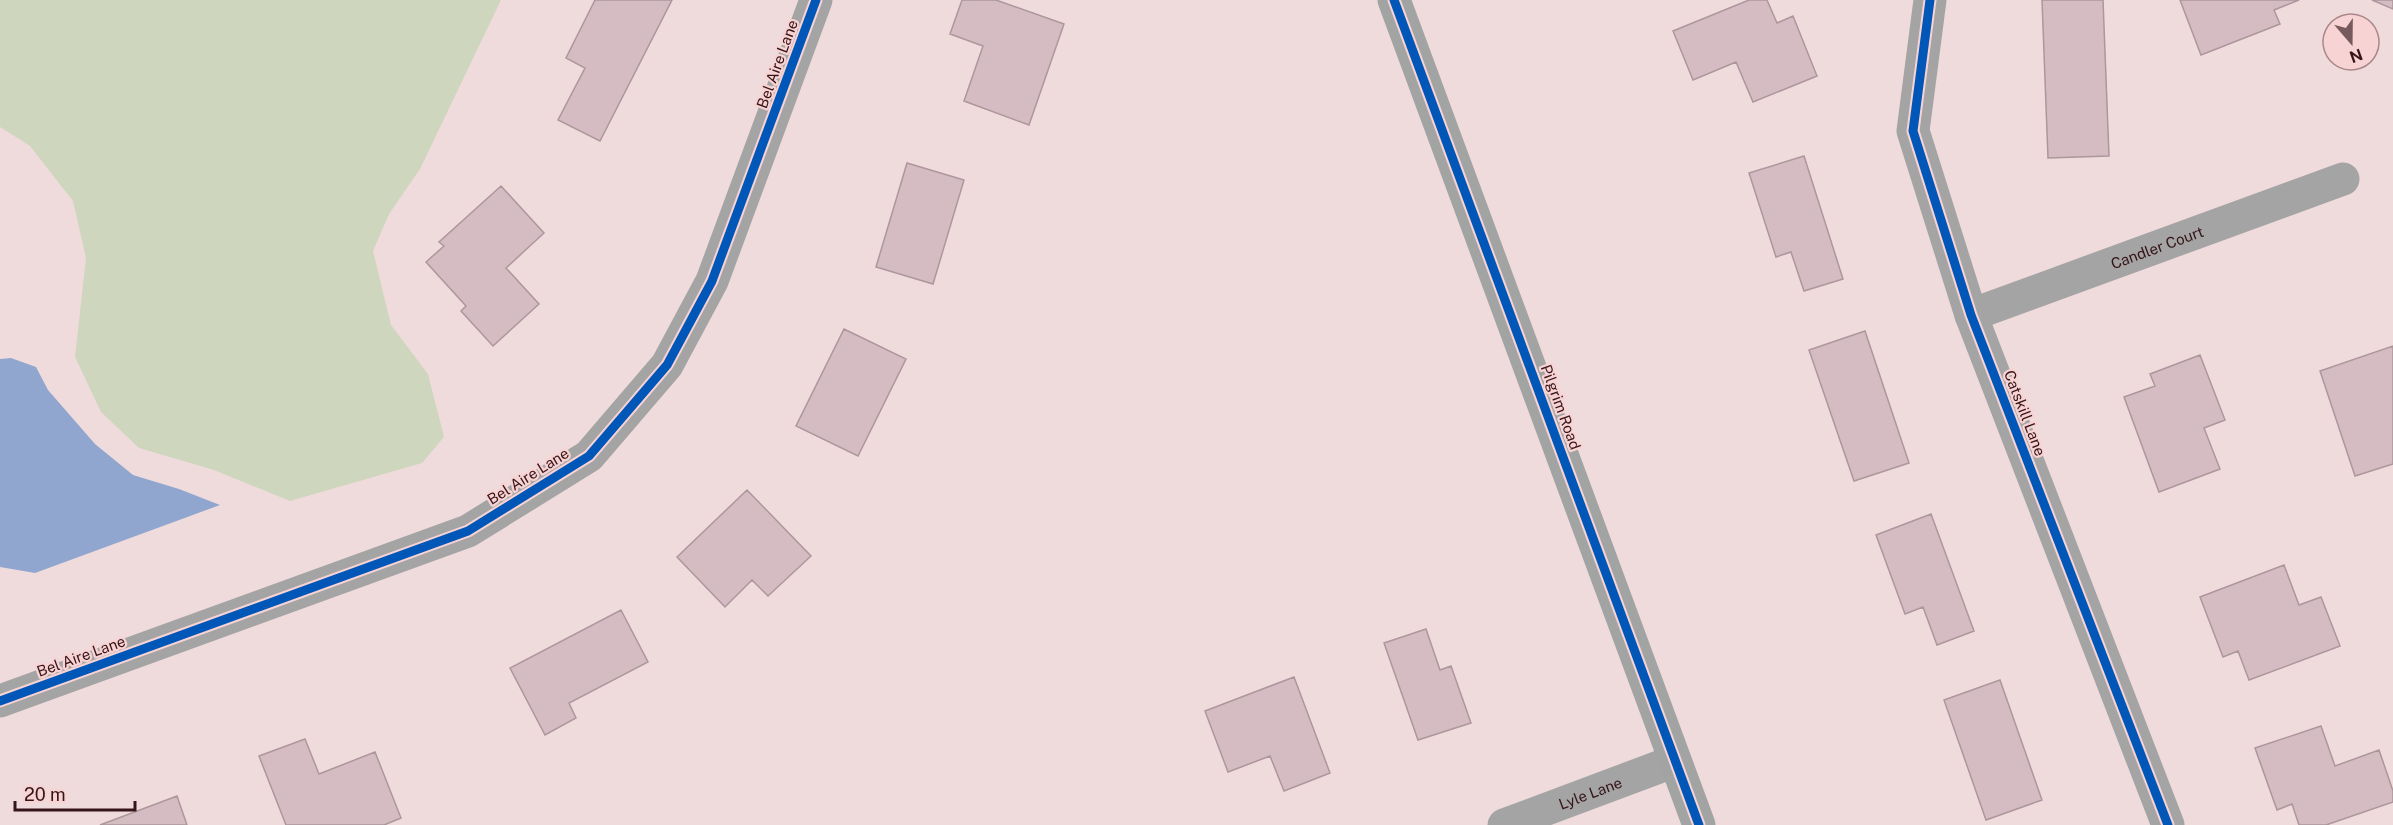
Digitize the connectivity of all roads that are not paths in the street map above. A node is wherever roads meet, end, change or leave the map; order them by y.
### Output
1 (816, 0) edge
2 (1394, 0) edge
3 (1930, 0) edge
4 (2343, 179) dead end
5 (1971, 315) junction
6 (0, 701) edge
7 (1676, 761) junction
8 (1504, 825) edge
9 (1700, 825) edge
10 (2168, 825) edge

1 - 6 street, Bel Aire Lane
2 - 7 street, Pilgrim Road
3 - 5 street, Catskill Lane
4 - 5 street, Candler Court
5 - 10 street, Catskill Lane
7 - 8 street, Lyle Lane
7 - 9 street, Pilgrim Road

